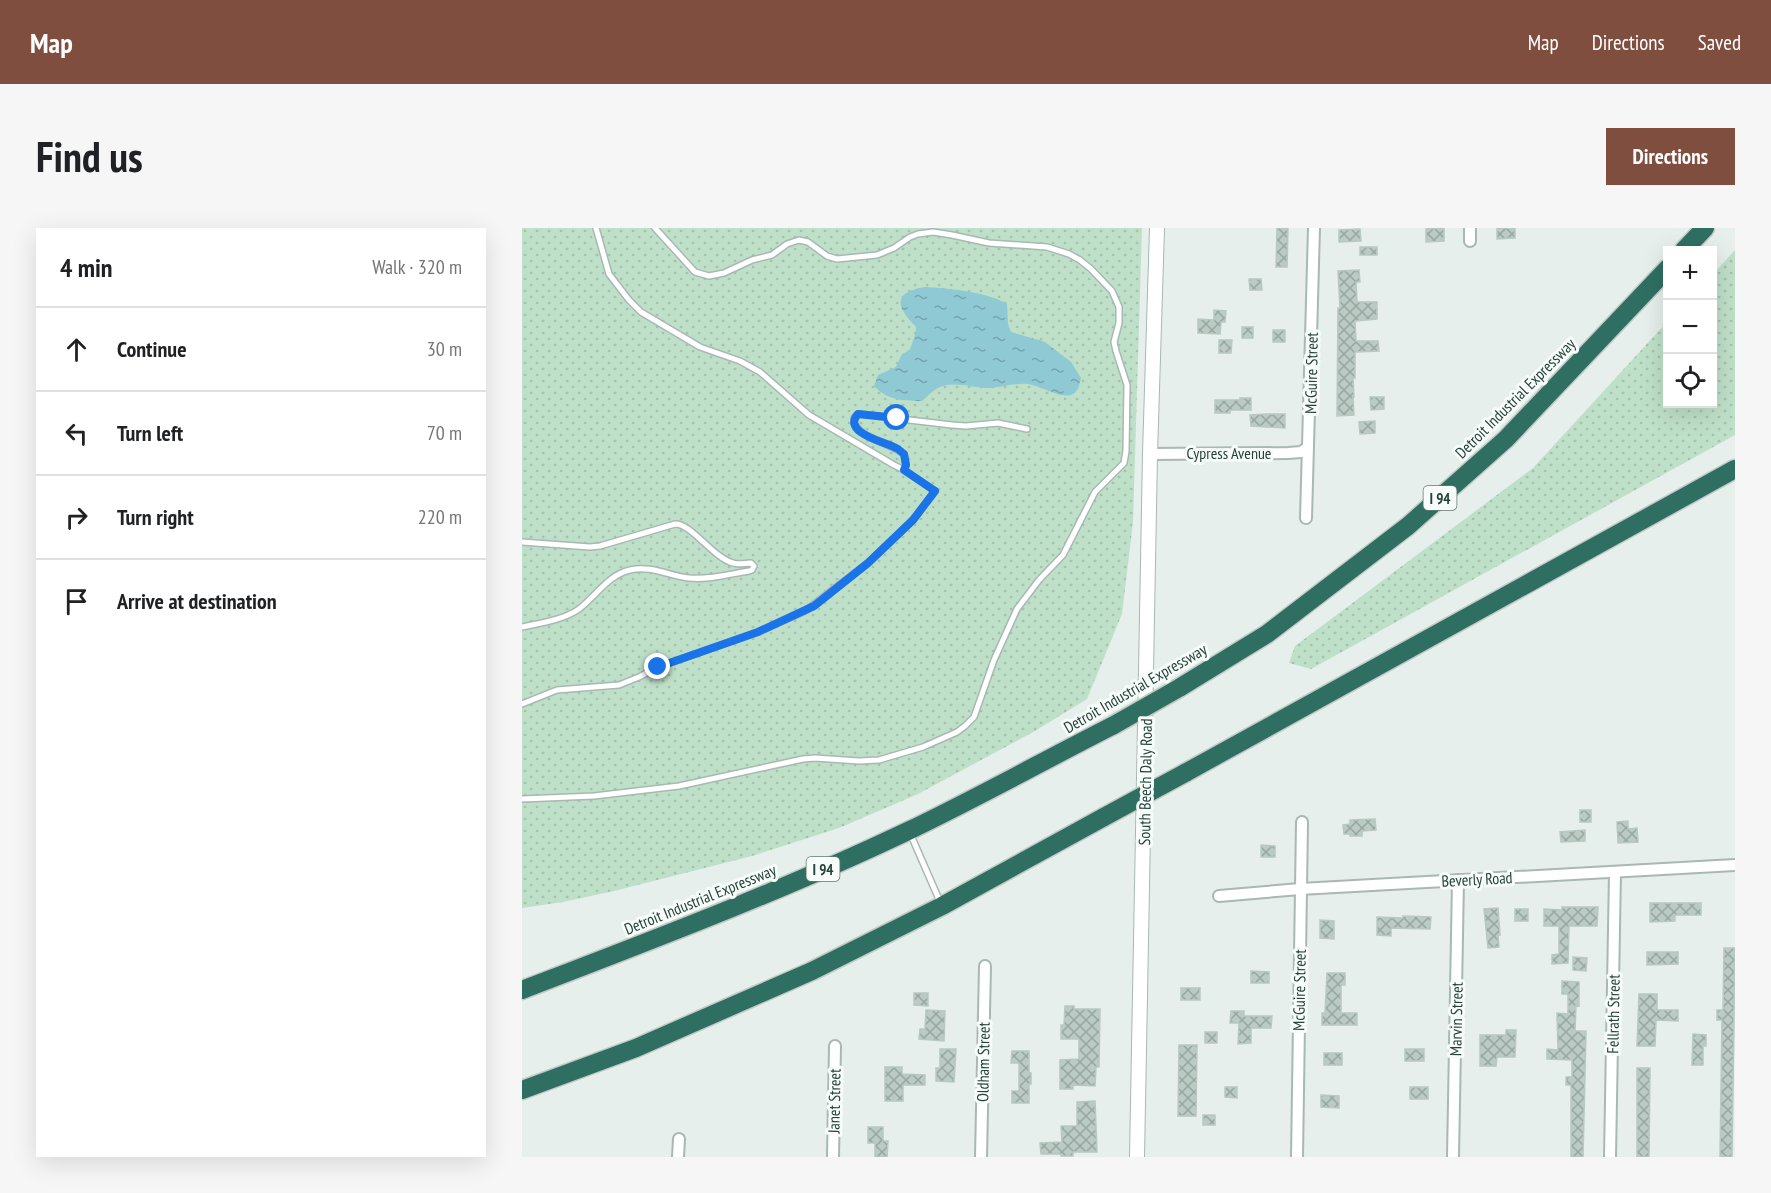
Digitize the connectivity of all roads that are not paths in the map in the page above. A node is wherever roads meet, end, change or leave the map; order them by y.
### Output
1 (596, 228) edge
2 (655, 228) edge
3 (1157, 228) edge
4 (1314, 228) edge
5 (1470, 228) edge
6 (1705, 228) edge
7 (1470, 241) dead end
8 (1688, 246) edge
9 (1663, 273) edge
10 (1027, 429) dead end
11 (1307, 448) junction
12 (1150, 454) junction
13 (904, 470) junction
14 (1735, 470) edge
15 (1305, 518) dead end
16 (522, 542) edge
17 (522, 627) edge
18 (522, 705) edge
19 (522, 799) edge
20 (1302, 822) dead end
21 (909, 831) junction
22 (1735, 866) edge
23 (1615, 872) junction
24 (1458, 880) junction
25 (1300, 889) junction
26 (1219, 896) dead end
27 (942, 906) junction
28 (985, 966) dead end
29 (522, 990) edge
30 (835, 1046) dead end
31 (522, 1090) edge
32 (679, 1138) dead end
33 (678, 1157) edge
34 (833, 1157) edge
35 (981, 1157) edge
36 (1137, 1157) edge
37 (1297, 1157) edge
38 (1453, 1157) edge
39 (1610, 1157) edge

1 - 13 lane
2 - 19 lane
3 - 12 street, South Beech Daly Road
4 - 11 street, McGuire Street
5 - 7 street
6 - 8 highway
9 - 21 highway, Detroit Industrial Expressway / I 94, bridge
10 - 13 lane
11 - 12 street, Cypress Avenue
11 - 15 street, McGuire Street
12 - 36 street, South Beech Daly Road
13 - 18 lane
14 - 27 highway, bridge
16 - 17 lane
20 - 25 street, McGuire Street
21 - 27 lane
21 - 29 highway, Detroit Industrial Expressway / I 94
22 - 23 street, Beverly Road
23 - 24 street, Beverly Road
23 - 39 street, Fellrath Street
24 - 25 street, Beverly Road
24 - 38 street, Marvin Street
25 - 26 street, Beverly Road
25 - 37 street, McGuire Street
27 - 31 highway
28 - 35 street, Oldham Street
30 - 34 street, Janet Street
32 - 33 street

